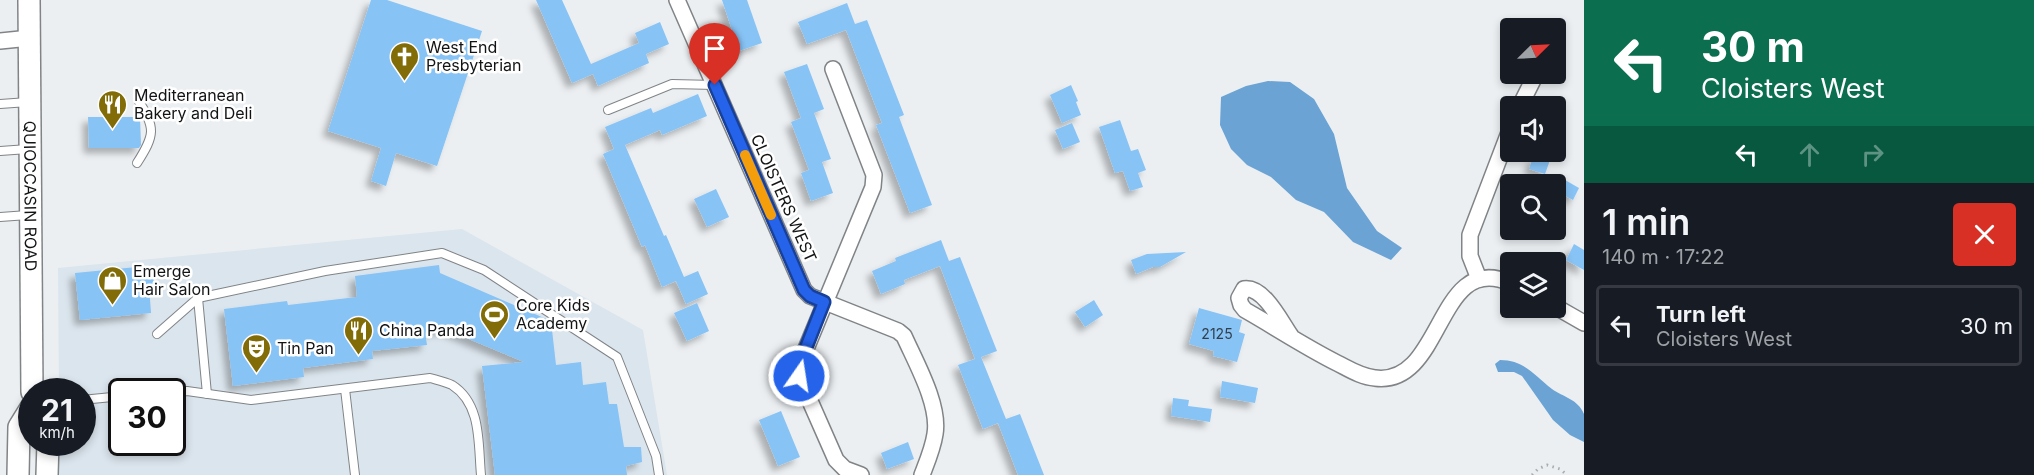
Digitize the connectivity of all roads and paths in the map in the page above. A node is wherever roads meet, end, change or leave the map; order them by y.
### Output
1 (29, 0) edge
2 (677, 0) edge
3 (30, 38) junction
4 (0, 40) edge
5 (834, 69) dead end
6 (715, 85) junction
7 (138, 100) dead end
8 (30, 102) junction
9 (0, 104) edge
10 (608, 110) dead end
11 (31, 149) junction
12 (0, 151) edge
13 (1500, 156) edge
14 (137, 163) dead end
15 (31, 214) junction
16 (0, 218) edge
17 (1479, 279) junction
18 (1500, 280) edge
19 (198, 298) junction
20 (824, 302) junction
21 (1566, 313) edge
22 (1584, 322) edge
23 (157, 334) dead end
24 (1291, 336) dead end
25 (32, 378) edge
26 (345, 389) junction
27 (186, 391) edge
28 (207, 394) junction
29 (18, 456) edge
30 (48, 456) edge
31 (18, 475) edge
32 (47, 475) edge
33 (355, 475) edge
34 (481, 475) edge
35 (659, 475) edge
36 (861, 475) edge
37 (922, 475) edge
38 (1532, 475) edge
39 (1567, 475) edge

1 - 3 main road, QUIOCCASIN ROAD
2 - 6 street, CLOISTERS WEST
3 - 4 street
3 - 8 main road, QUIOCCASIN ROAD
5 - 20 street, CLOISTERS WEST
6 - 10 lane
6 - 20 street, CLOISTERS WEST
7 - 14 lane
8 - 9 lane
8 - 11 main road, QUIOCCASIN ROAD
11 - 12 lane
11 - 15 main road, QUIOCCASIN ROAD
13 - 17 street
15 - 16 lane
15 - 25 main road, QUIOCCASIN ROAD
17 - 18 street
17 - 24 street
19 - 23 lane
19 - 28 lane
19 - 35 lane
20 - 36 street, CLOISTERS WEST
20 - 37 street, CLOISTERS WEST
21 - 22 street
26 - 28 lane
26 - 33 lane
26 - 34 lane
27 - 28 lane
29 - 31 main road
30 - 32 main road
38 - 39 path

